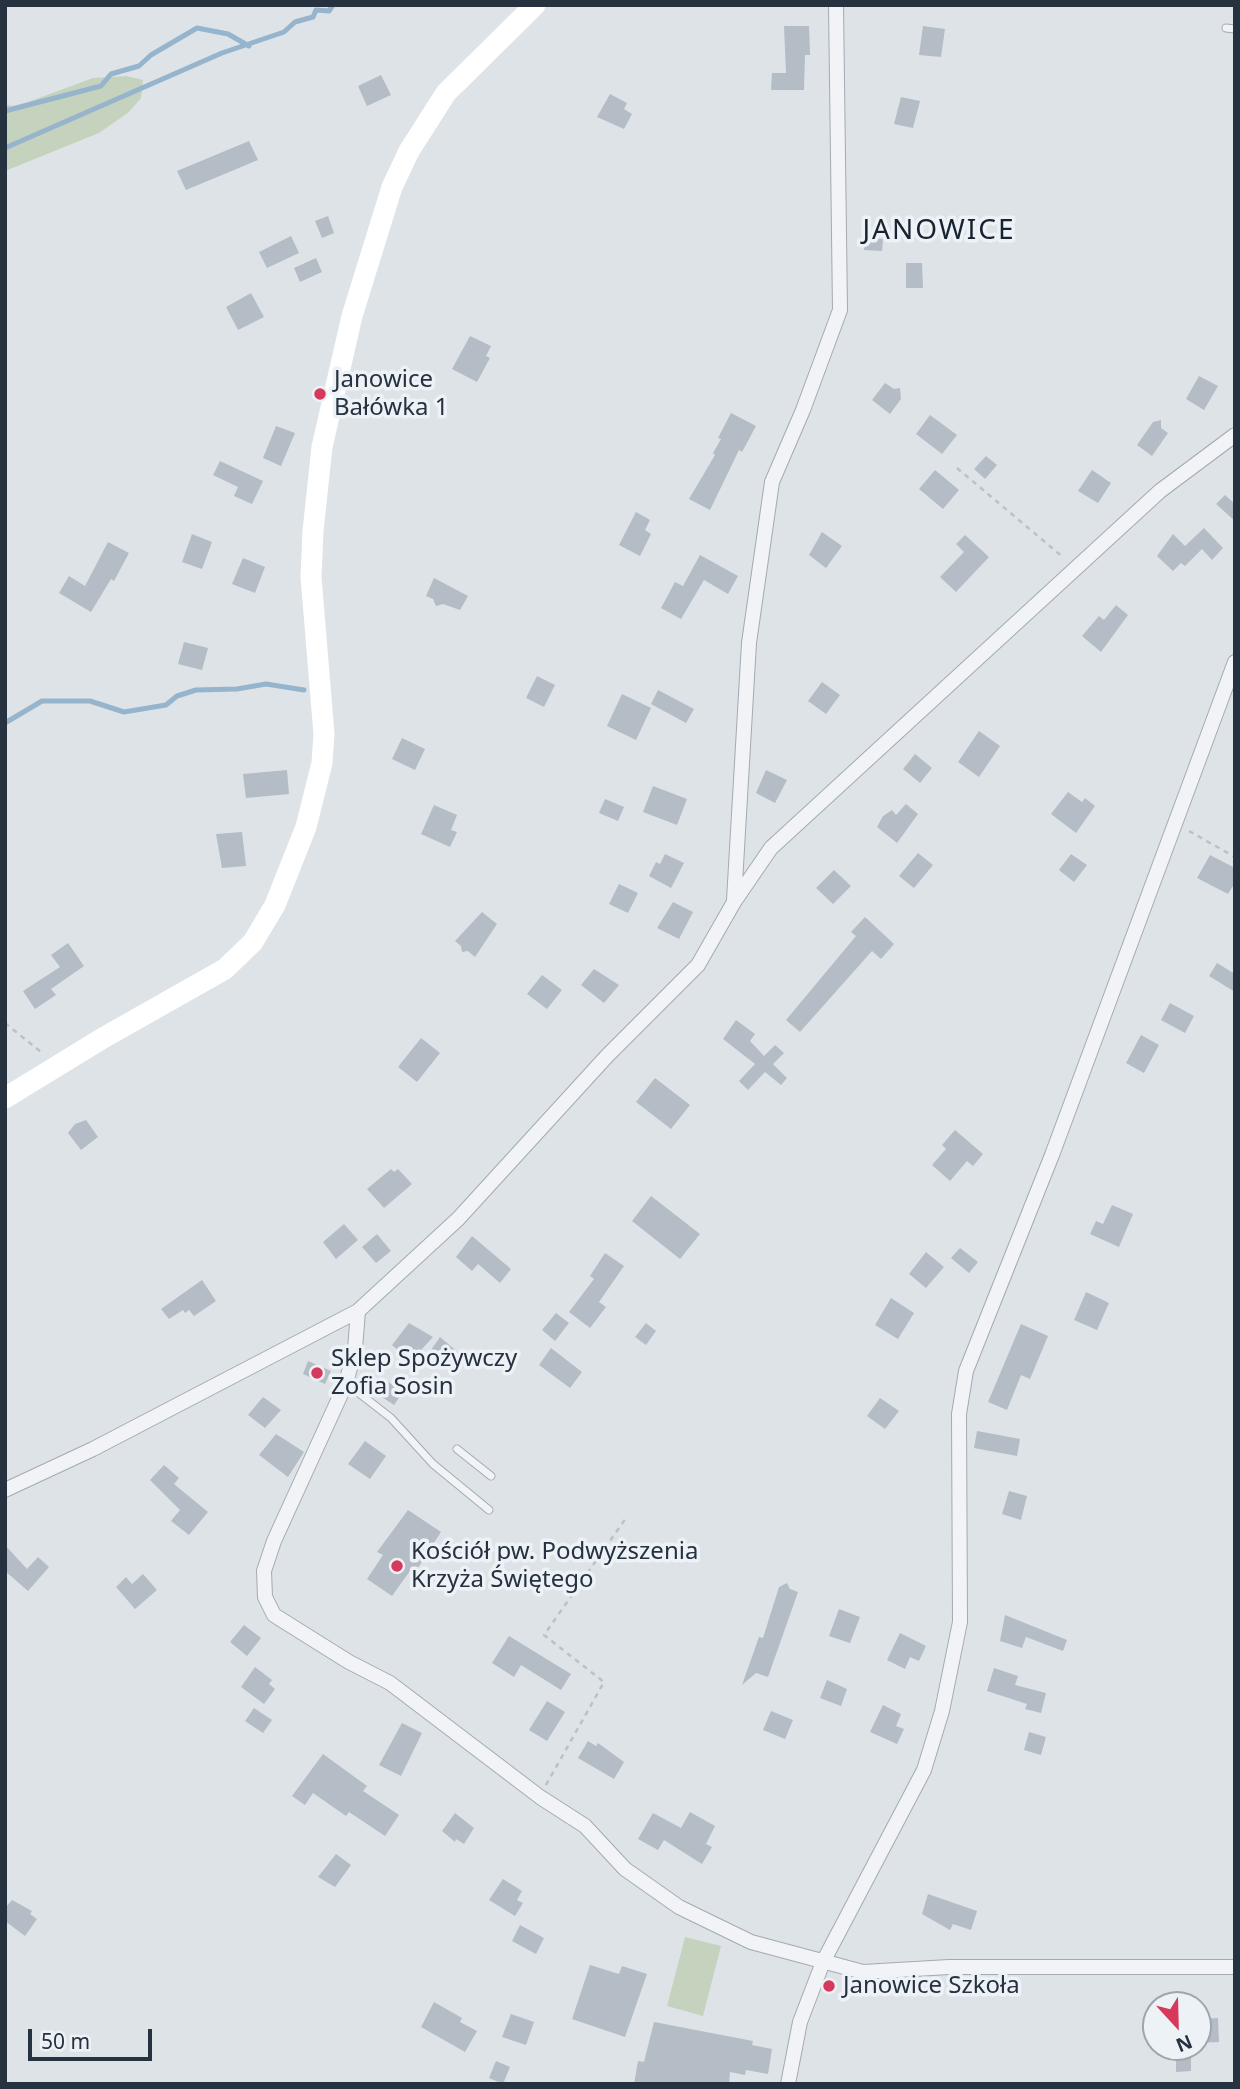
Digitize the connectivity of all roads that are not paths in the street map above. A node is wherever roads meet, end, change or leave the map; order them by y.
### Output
1 (535, 5) edge
2 (836, 5) edge
3 (1235, 435) edge
4 (1235, 662) edge
5 (734, 902) junction
6 (5, 1098) edge
7 (358, 1311) junction
8 (346, 1384) junction
9 (457, 1449) dead end
10 (491, 1476) dead end
11 (5, 1490) edge
12 (489, 1510) dead end
13 (822, 1962) junction
14 (1235, 1966) edge
15 (788, 2084) edge

1 - 6 street
2 - 5 street
3 - 5 street
4 - 13 street
5 - 7 street
7 - 8 street
7 - 11 street
8 - 12 lane
8 - 13 street
9 - 10 lane
13 - 14 street
13 - 15 street

